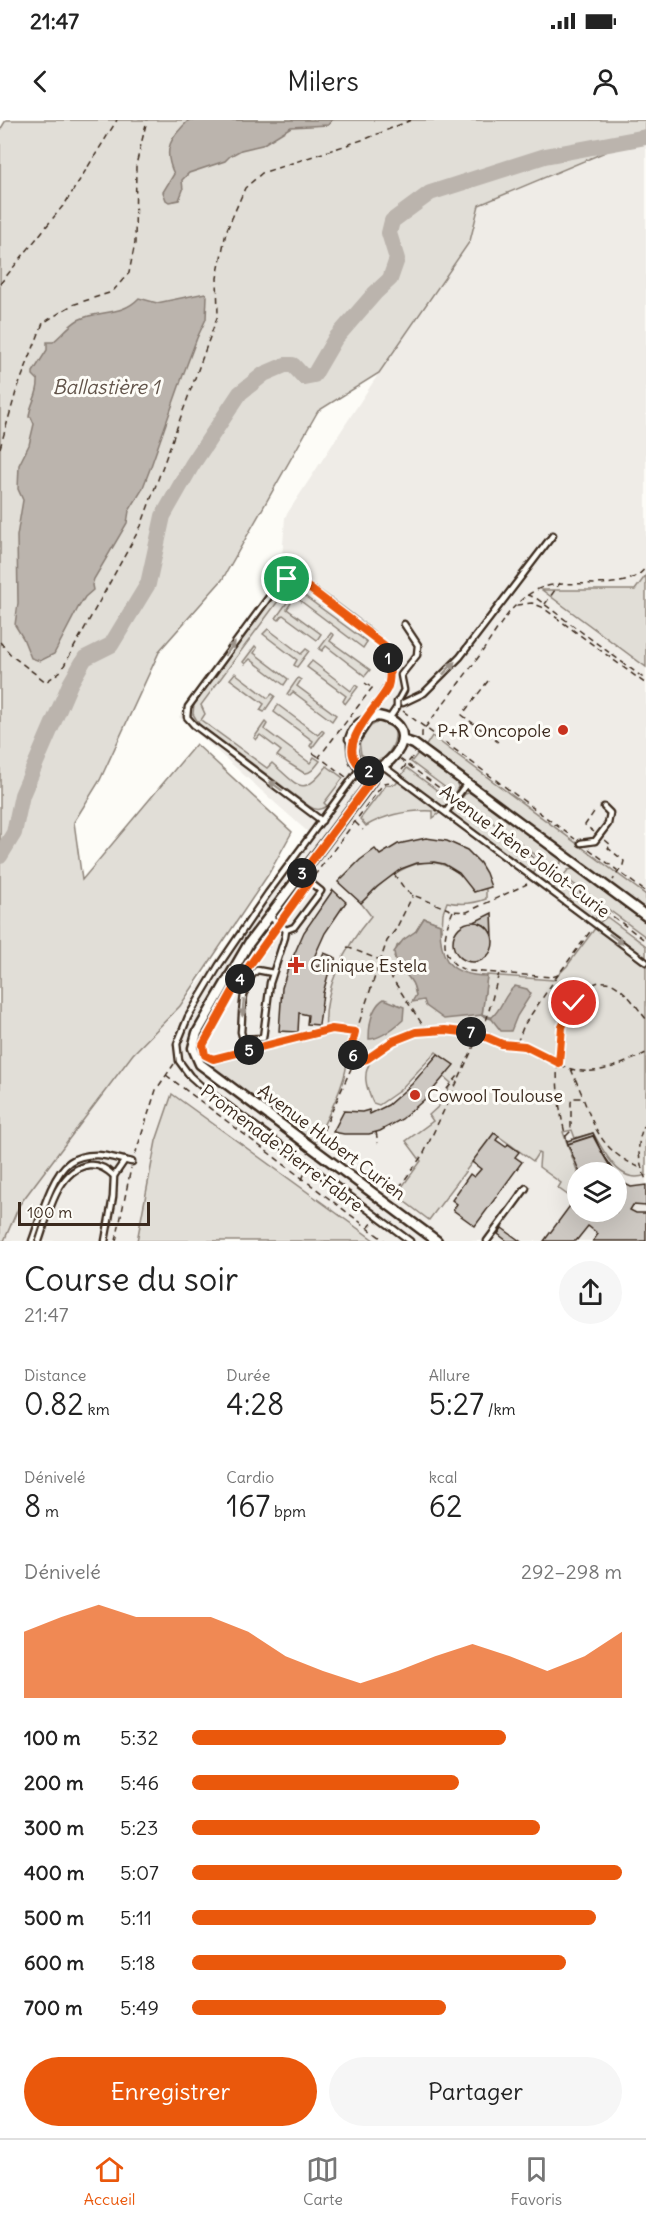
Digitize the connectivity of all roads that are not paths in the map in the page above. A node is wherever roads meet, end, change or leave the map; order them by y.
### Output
1 (552, 535) dead end
2 (404, 624) dead end
3 (399, 703) junction
4 (389, 719) junction
5 (367, 720) junction
6 (402, 740) junction
7 (383, 766) junction
8 (361, 768) junction
9 (374, 770) junction
10 (467, 783) junction
11 (604, 807) dead end
12 (446, 812) junction
13 (322, 821) junction
14 (581, 843) road end
15 (301, 875) junction
16 (269, 916) junction
17 (646, 916) edge
18 (286, 930) junction
19 (646, 962) edge
20 (273, 973) junction
21 (125, 1161) junction
22 (132, 1162) dead end
23 (114, 1176) junction
24 (526, 1188) dead end
25 (490, 1240) edge
26 (32, 1241) edge
27 (39, 1241) edge
28 (105, 1241) edge
29 (410, 1241) edge
30 (437, 1241) edge

3 -> 1 lane
2 - 3 lane
3 - 4 lane
4 - 5 street
4 - 6 street
5 - 8 street
13 -> 5 lane
6 - 7 street
6 - 10 street, Avenue Irène Joliot-Curie
7 - 9 street
7 - 12 lane, Avenue Irène Joliot-Curie
8 - 9 street
8 - 13 lane
9 - 15 street, Avenue Hubert Curien
10 - 12 lane
10 - 17 street, Avenue Irène Joliot-Curie
11 - 14 lane
12 -> 19 lane, Avenue Irène Joliot-Curie
13 - 29 lane
15 - 16 street, Avenue Hubert Curien
15 - 18 lane
16 - 18 lane
16 - 30 street, Avenue Hubert Curien
18 - 20 lane
20 -> 20 lane
21 - 22 lane
21 - 23 lane
21 - 26 lane
23 - 27 lane
23 - 28 lane
24 - 25 lane

